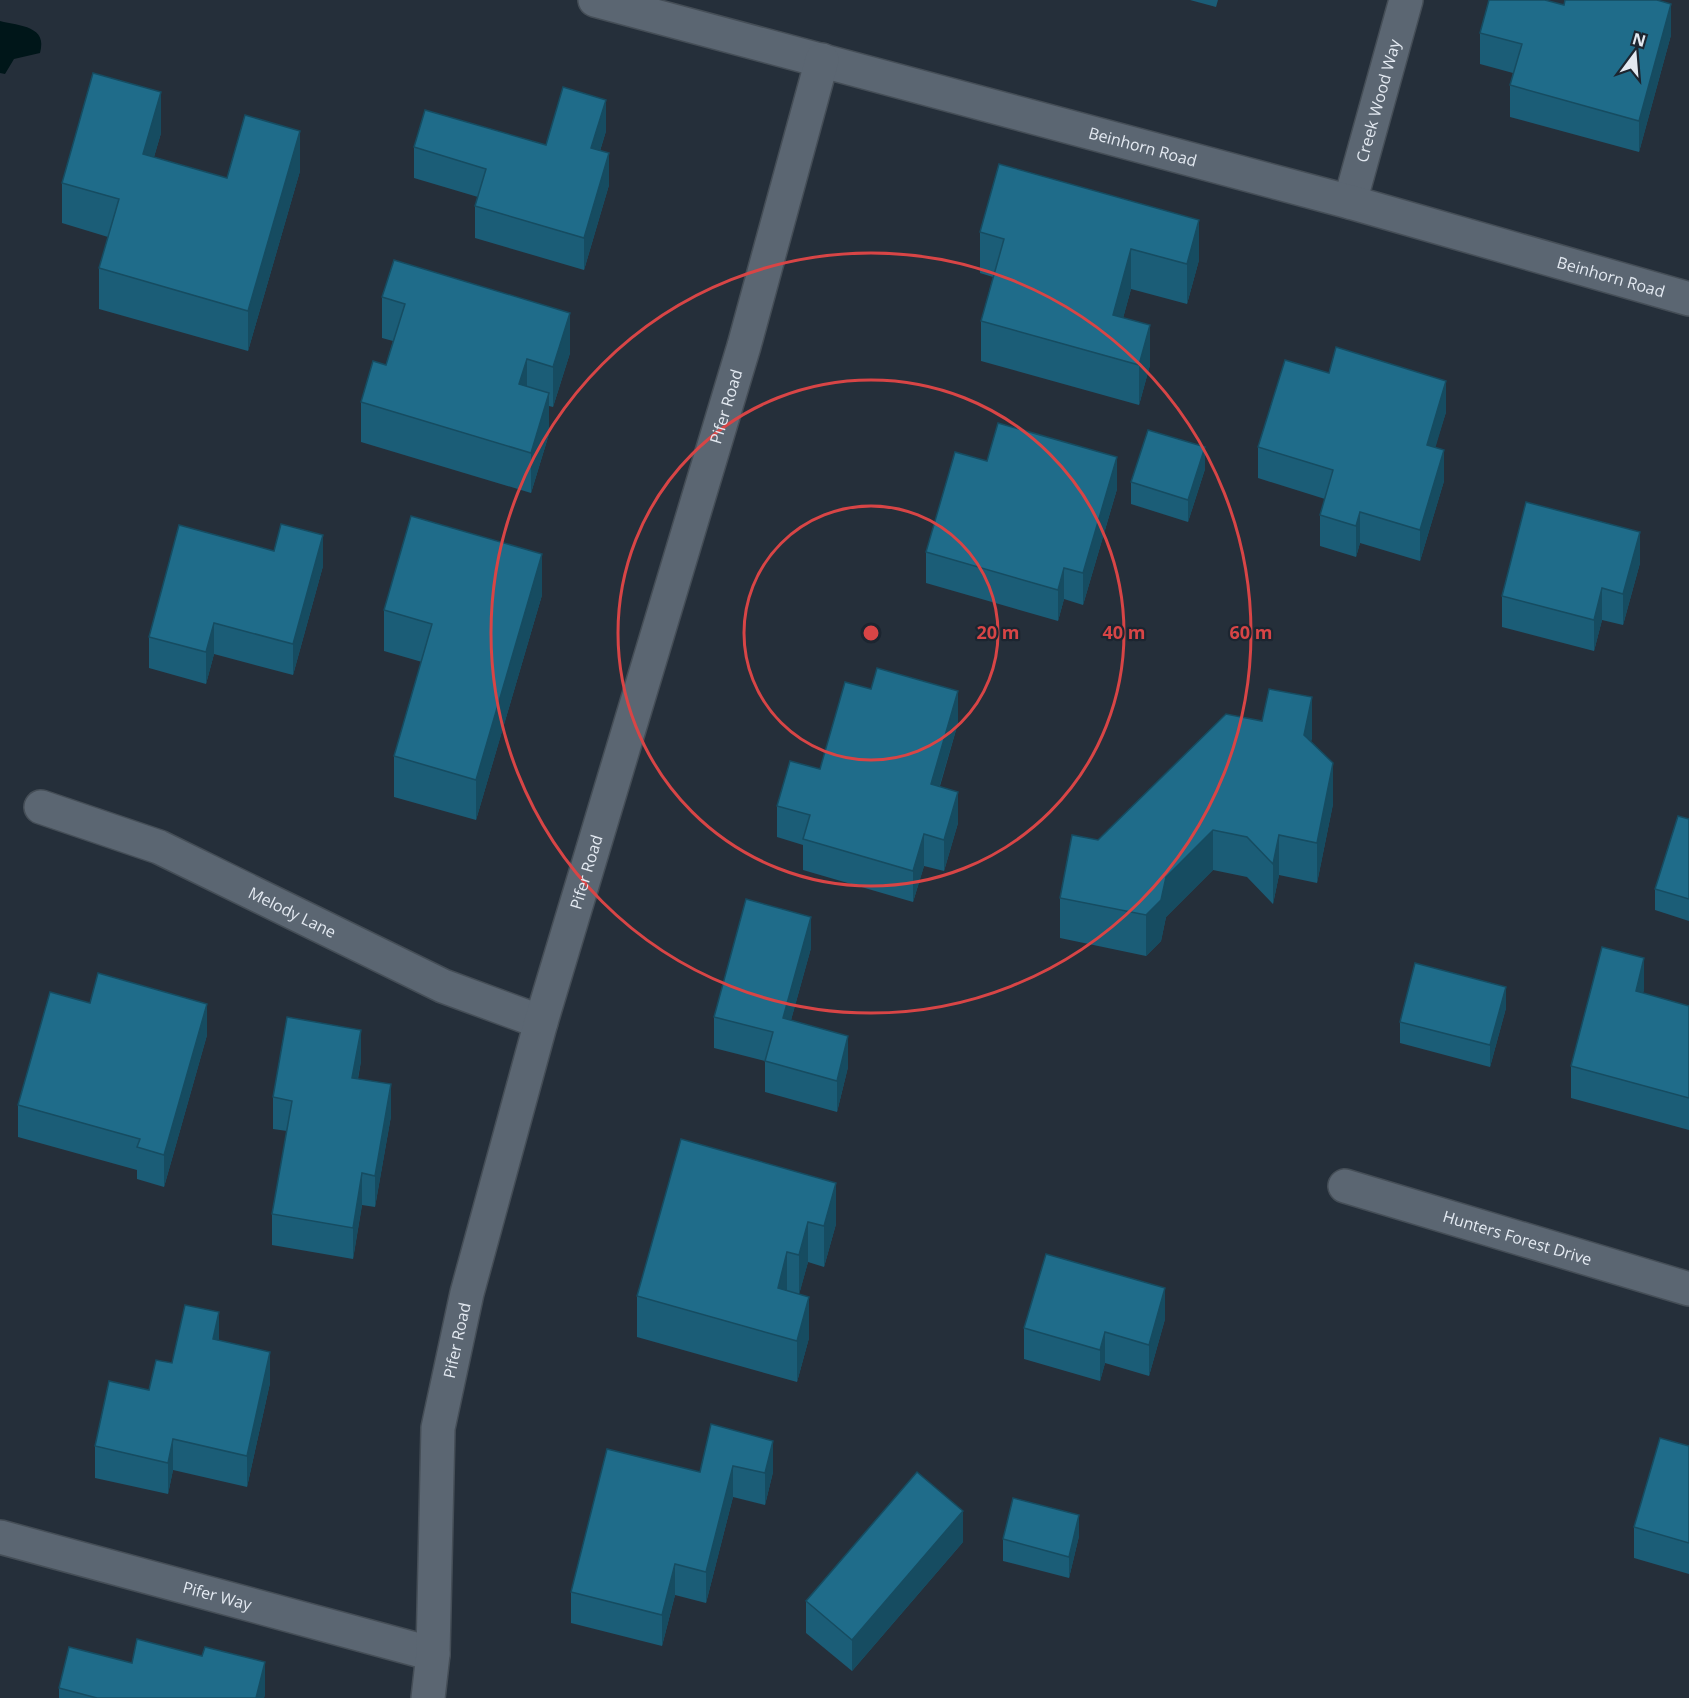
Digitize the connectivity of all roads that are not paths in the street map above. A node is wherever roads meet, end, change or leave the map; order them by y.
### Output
1 (595, 0) edge
2 (1406, 0) edge
3 (822, 60) junction
4 (1350, 202) junction
5 (1689, 299) edge
6 (41, 807) dead end
7 (541, 1022) junction
8 (1345, 1186) dead end
9 (1689, 1289) edge
10 (0, 1537) edge
11 (433, 1654) junction
12 (428, 1698) edge

1 - 3 street, Beinhorn Road
2 - 4 street, Creek Wood Way
3 - 4 street, Beinhorn Road
3 - 7 street, Pifer Road
4 - 5 street, Beinhorn Road
6 - 7 street, Melody Lane
7 - 11 street, Pifer Road
8 - 9 street, Hunters Forest Drive
10 - 11 street, Pifer Way
11 - 12 street, Pifer Road

